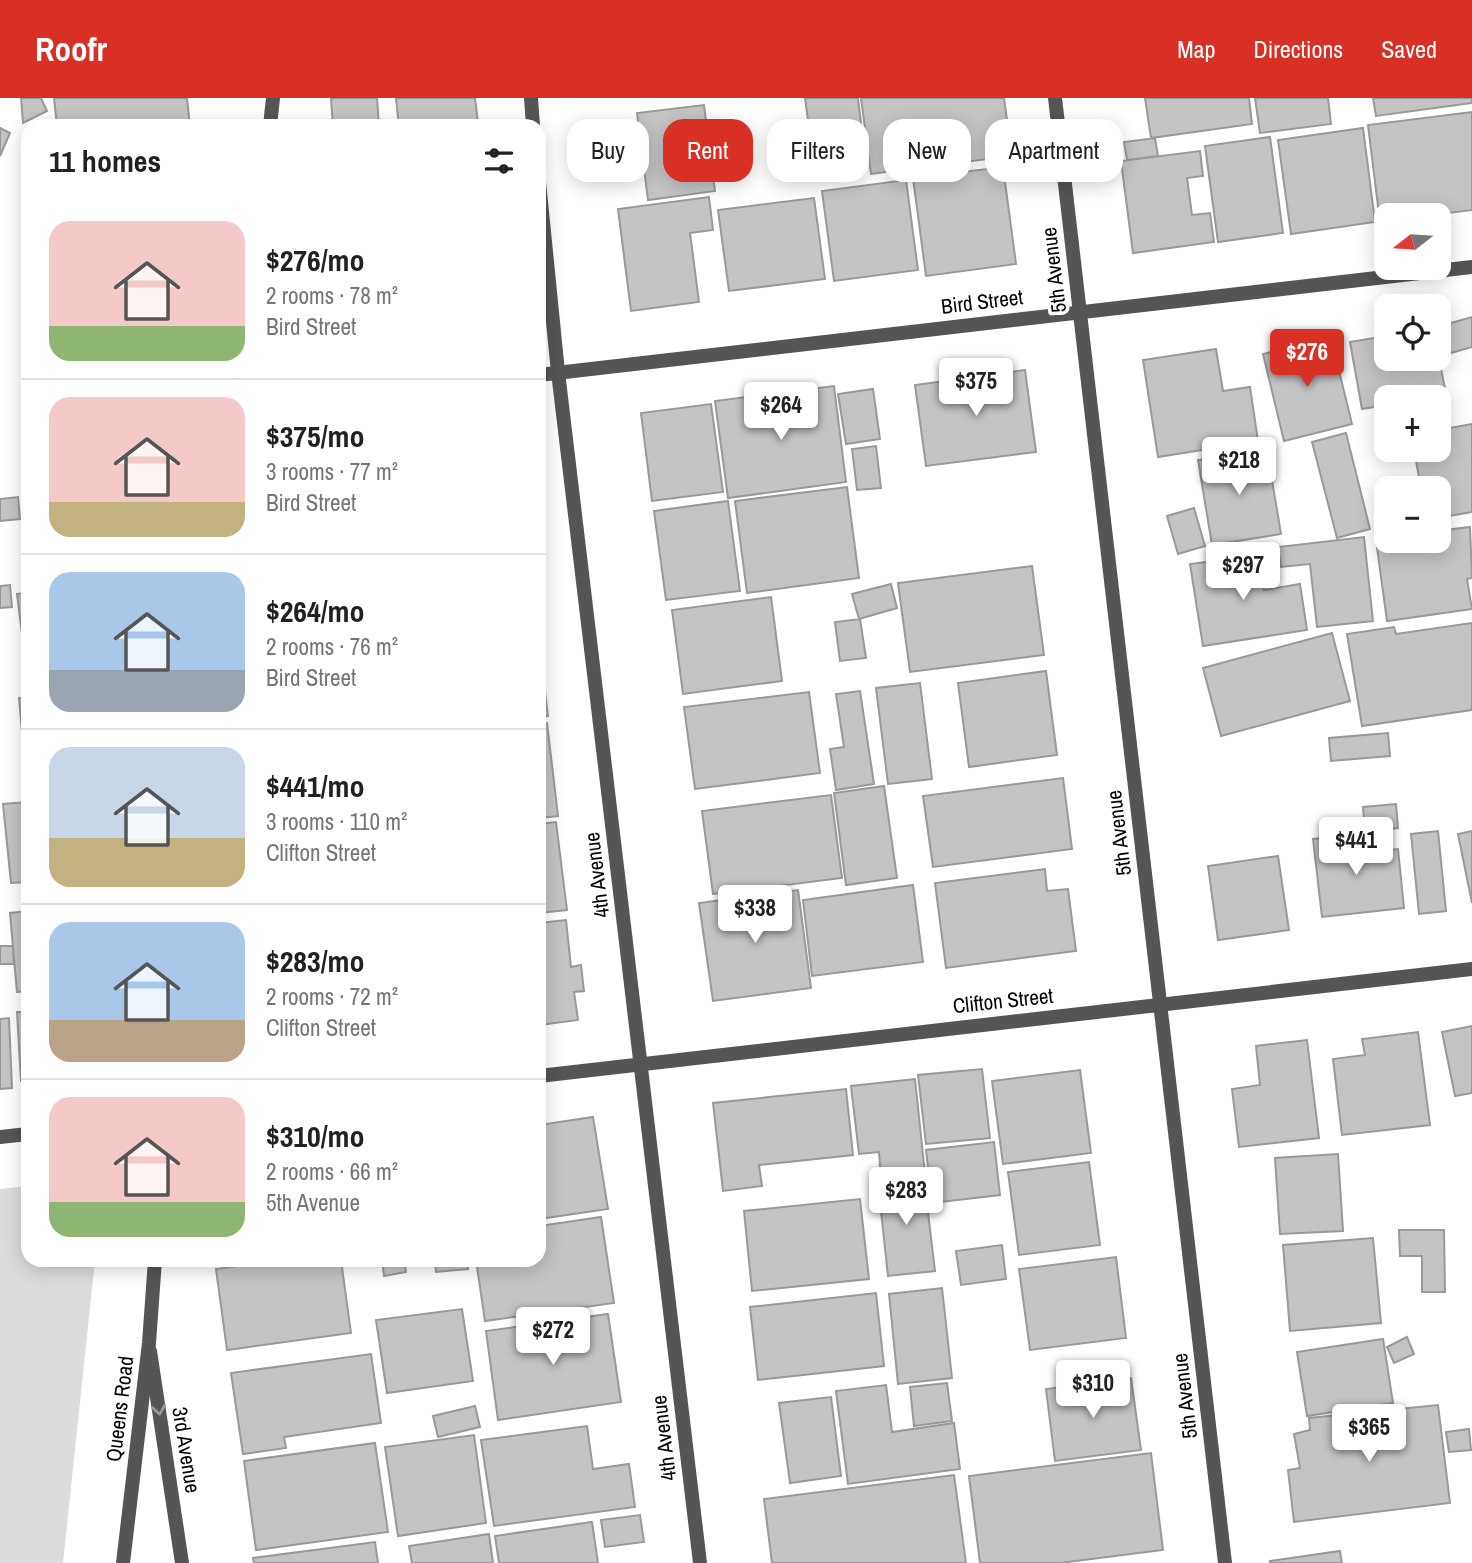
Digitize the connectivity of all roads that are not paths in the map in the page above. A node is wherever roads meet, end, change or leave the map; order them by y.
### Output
1 (273, 98) edge
2 (531, 98) edge
3 (1055, 98) edge
4 (271, 119) edge
5 (532, 119) edge
6 (546, 252) edge
7 (1472, 267) edge
8 (1080, 312) junction
9 (558, 372) junction
10 (546, 373) edge
11 (1472, 969) edge
12 (1160, 1005) junction
13 (640, 1064) junction
14 (546, 1075) edge
15 (21, 1135) edge
16 (0, 1137) edge
17 (154, 1267) edge
18 (149, 1343) junction
19 (122, 1563) edge
20 (182, 1563) edge
21 (700, 1563) edge
22 (1225, 1563) edge

1 - 4 street
2 - 5 street
3 - 8 street, 5th Avenue
6 - 9 street, 4th Avenue
7 - 8 street, Bird Street
8 - 9 street, Bird Street
8 - 12 street, 5th Avenue
9 - 10 street, Bird Street
9 - 13 street, 4th Avenue
11 - 12 street, Clifton Street
12 - 13 street, Clifton Street
12 - 22 street, 5th Avenue
13 - 14 street, Clifton Street
13 - 21 street, 4th Avenue
15 - 16 street
17 - 18 street, Queens Road
18 - 19 street, Queens Road
18 -> 20 street, 3rd Avenue

